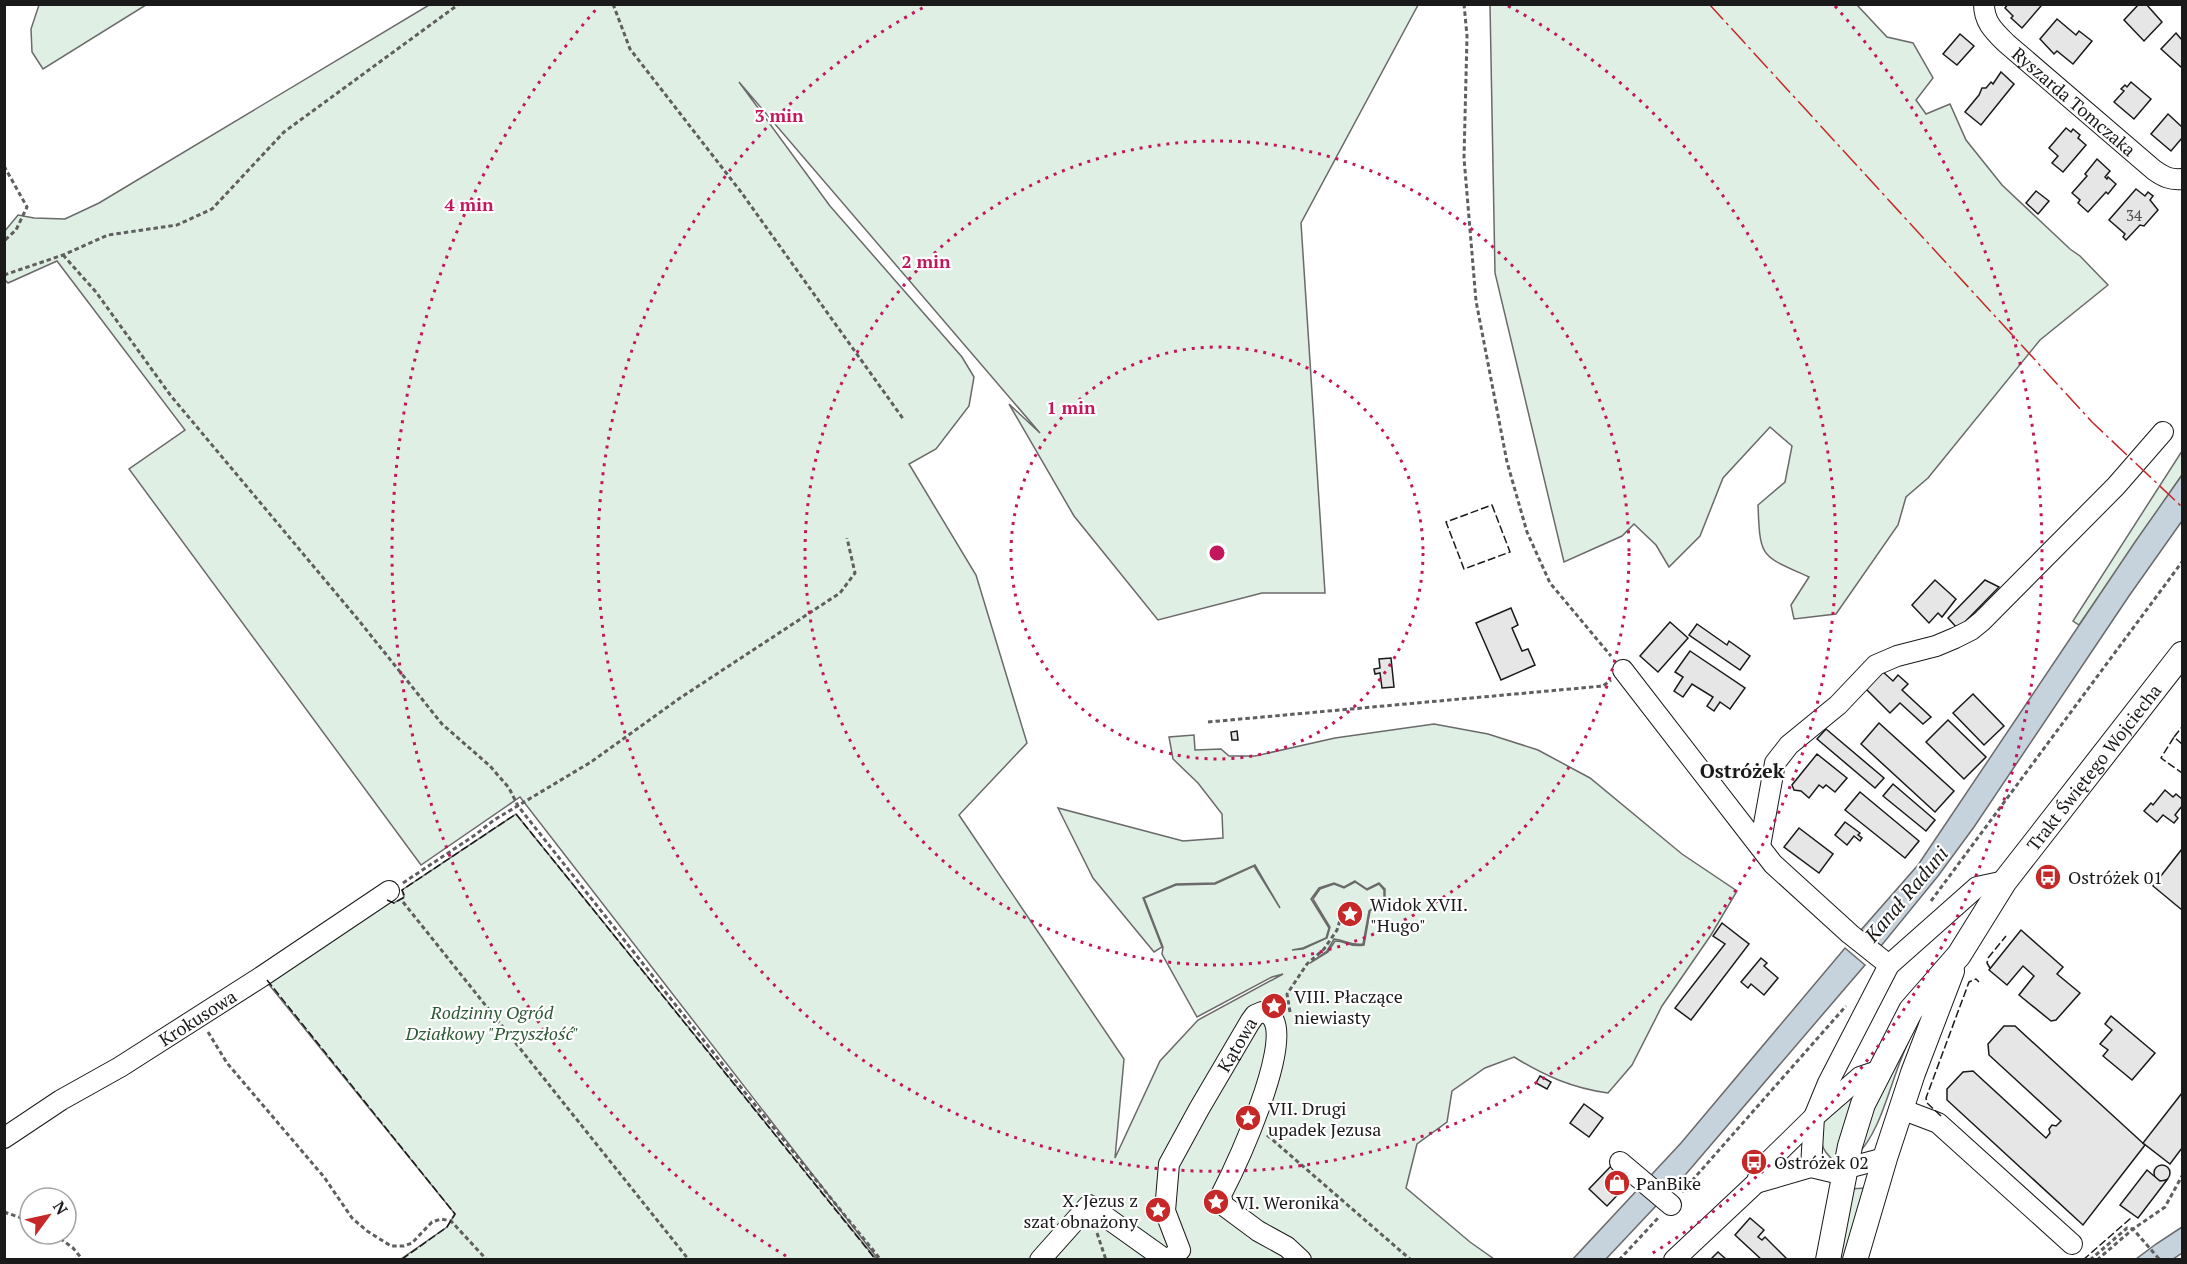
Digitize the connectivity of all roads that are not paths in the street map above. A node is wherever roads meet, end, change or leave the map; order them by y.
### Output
1 (1984, 4) edge
2 (2182, 179) edge
3 (2163, 432) dead end
4 (2182, 654) edge
5 (1623, 670) road end
6 (1760, 846) junction
7 (2005, 881) junction
8 (395, 895) road end
9 (1959, 955) junction
10 (1884, 961) junction
11 (1878, 1071) junction
12 (1901, 1108) junction
13 (1814, 1117) junction
14 (4, 1138) edge
15 (1885, 1158) junction
16 (1620, 1162) dead end
17 (1811, 1167) junction
18 (1845, 1169) junction
19 (1756, 1184) junction
20 (1667, 1202) road end
21 (2072, 1244) dead end
22 (1040, 1260) edge
23 (1167, 1260) edge
24 (1301, 1260) edge
25 (1674, 1260) edge
26 (1828, 1260) edge
27 (1855, 1260) edge

1 - 2 street, Ryszarda Tomczaka
3 - 6 street
4 - 7 main road, Trakt Świętego Wojciecha
5 - 6 street
6 - 10 street
7 - 9 main road, Trakt Świętego Wojciecha
7 - 10 street
8 - 14 street, Krokusowa
9 - 11 main road, Trakt Świętego Wojciecha
9 - 12 main road, Trakt Świętego Wojciecha
10 - 13 street
11 - 13 street
11 - 18 main road, Trakt Świętego Wojciecha
12 - 15 main road, Trakt Świętego Wojciecha
12 - 21 street
13 - 17 street
13 - 19 street
15 - 18 street
15 - 27 main road, Trakt Świętego Wojciecha
16 - 20 street
17 - 18 street
17 - 19 street
18 - 26 main road, Trakt Świętego Wojciecha
19 - 25 street
22 - 23 street, Kątowa
23 - 24 street, Kątowa

